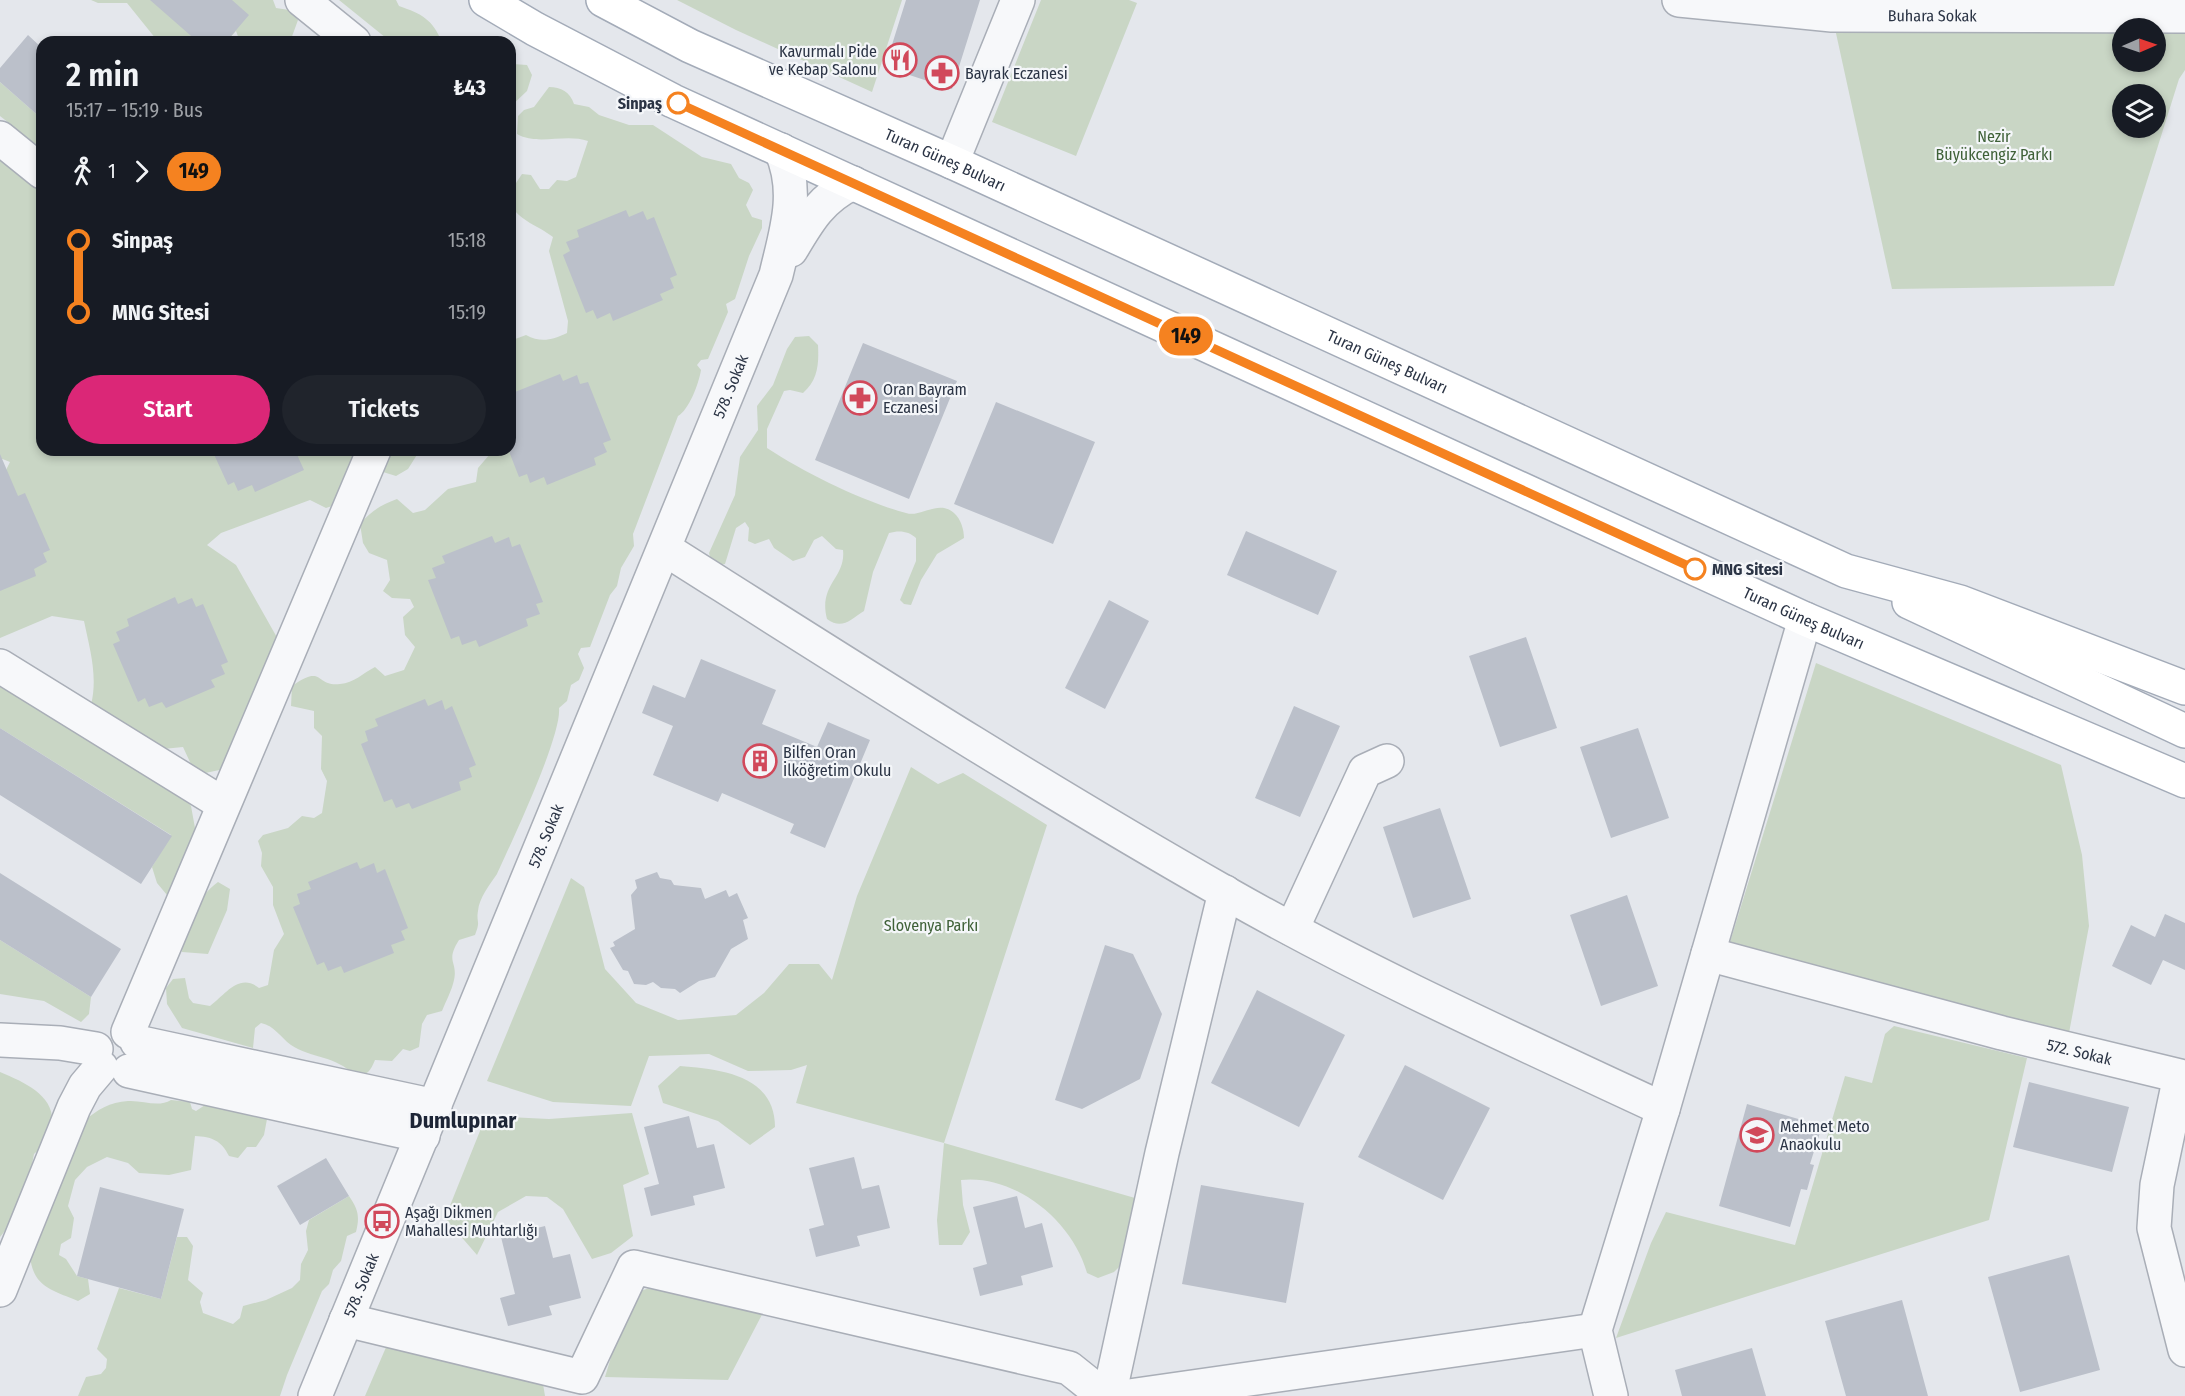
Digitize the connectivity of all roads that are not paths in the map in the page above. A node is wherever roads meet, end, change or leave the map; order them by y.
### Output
1 (302, 0) edge
2 (486, 0) edge
3 (603, 0) edge
4 (1018, 0) edge
5 (1679, 0) edge
6 (1830, 7) edge
7 (2185, 16) edge
8 (347, 36) edge
9 (0, 138) edge
10 (781, 150) junction
11 (952, 162) junction
12 (36, 167) edge
13 (853, 183) junction
14 (776, 275) junction
15 (371, 456) edge
16 (665, 549) junction
17 (1846, 571) junction
18 (1805, 619) junction
19 (0, 666) edge
20 (2185, 688) edge
21 (2185, 731) edge
22 (1387, 761) dead end
23 (2185, 781) edge
24 (223, 804) junction
25 (1225, 892) junction
26 (1292, 929) junction
27 (1708, 954) junction
28 (0, 1018) edge
29 (0, 1040) edge
30 (60, 1043) junction
31 (118, 1052) junction
32 (435, 1106) junction
33 (1663, 1109) junction
34 (423, 1136) junction
35 (1, 1283) edge
36 (346, 1320) junction
37 (1595, 1329) junction
38 (2185, 1350) edge
39 (315, 1396) edge
40 (1107, 1396) edge
41 (1129, 1396) edge
42 (1611, 1396) edge

1 - 8 street
2 - 10 main road, Turan Güneş Bulvarı
3 - 11 main road, Turan Güneş Bulvarı
4 - 11 street
5 - 6 street, Buhara Sokak
6 - 7 street, Buhara Sokak
9 - 12 street
10 - 13 main road, Turan Güneş Bulvarı
10 - 14 street
11 - 17 main road, Turan Güneş Bulvarı
13 - 14 street
13 - 18 main road, Turan Güneş Bulvarı
14 - 16 street, 578. Sokak
15 - 24 street
16 - 25 street
16 - 32 street, 578. Sokak
17 - 20 main road, Turan Güneş Bulvarı
17 - 21 main road
18 - 23 main road, Turan Güneş Bulvarı
18 - 27 street
19 - 24 street
22 - 26 street
24 - 31 street
25 - 26 street
25 - 40 street
26 - 33 street
27 - 33 street
27 - 38 street, 572. Sokak
28 - 30 street
29 - 30 street
30 - 31 street
31 - 32 street
31 - 34 street
31 - 35 street
32 - 34 street, 578. Sokak
33 - 37 street
34 - 36 street, 578. Sokak
36 - 39 street, 578. Sokak
36 - 40 street
37 - 41 street
37 - 42 street

